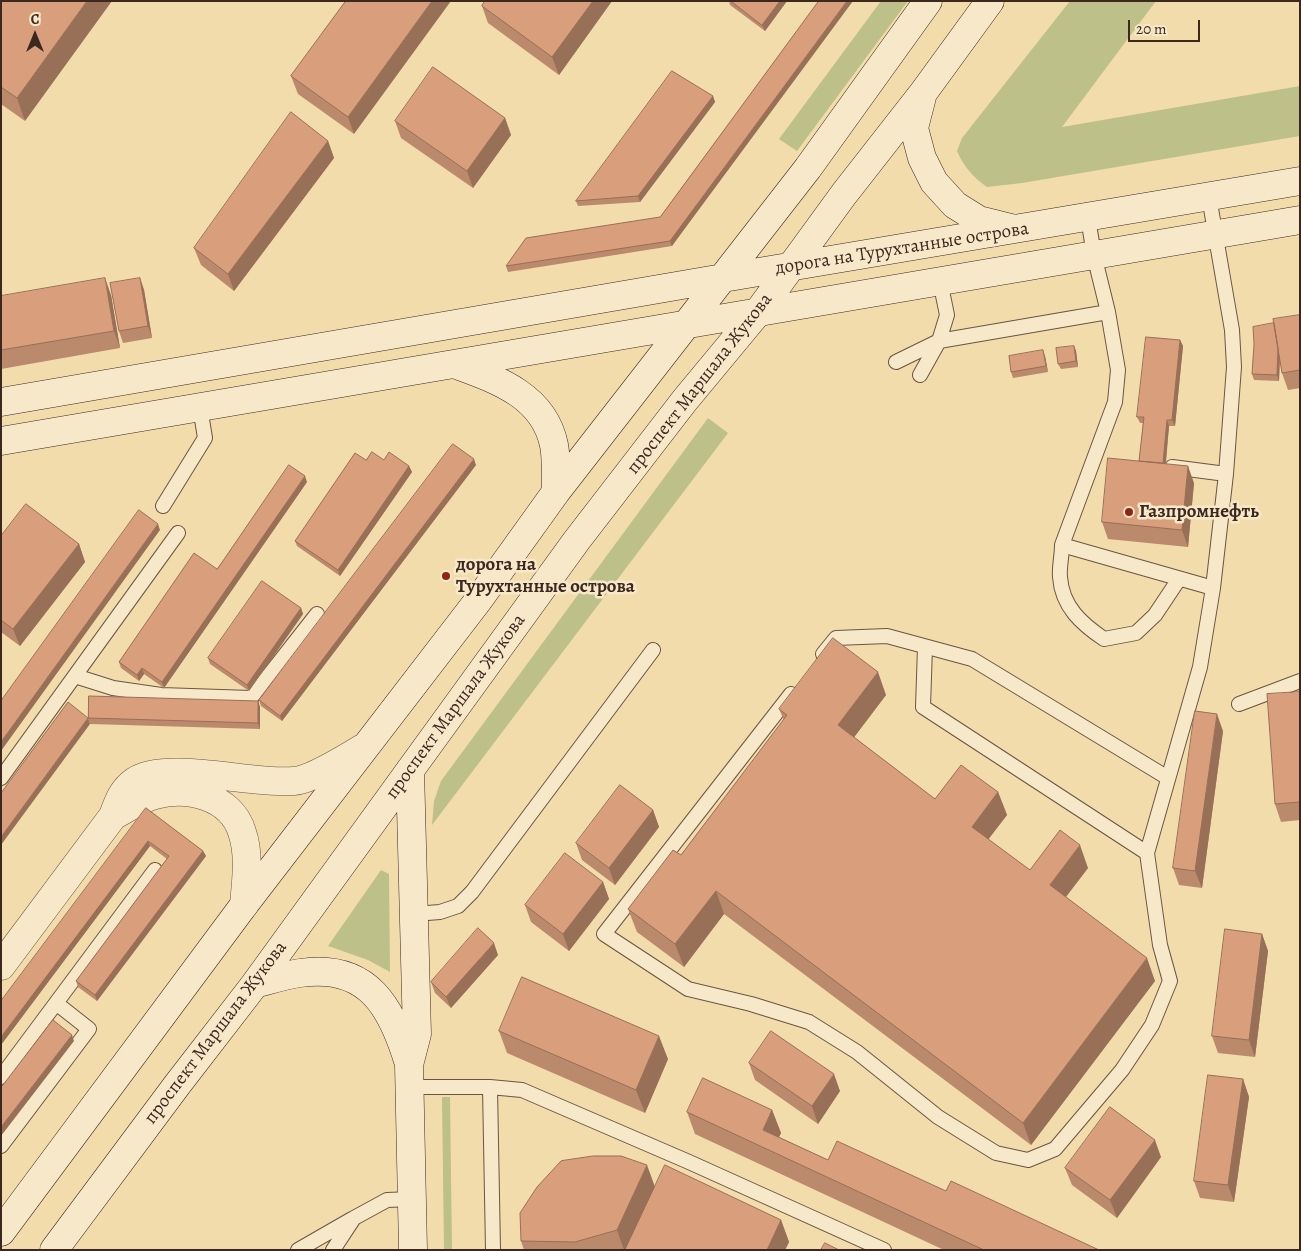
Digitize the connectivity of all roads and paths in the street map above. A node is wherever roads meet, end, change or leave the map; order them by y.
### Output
1 (928, 1) edge
2 (990, 1) edge
3 (923, 93) junction
4 (1300, 181) edge
5 (1209, 197) junction
6 (1088, 218) junction
7 (1300, 223) edge
8 (1019, 230) junction
9 (1216, 235) junction
10 (1094, 255) junction
11 (792, 267) junction
12 (723, 278) junction
13 (940, 281) junction
14 (758, 312) junction
15 (1108, 312) junction
16 (688, 323) junction
17 (939, 341) junction
18 (896, 362) dead end
19 (456, 365) junction
20 (920, 375) dead end
21 (1, 402) edge
22 (200, 407) junction
23 (1, 441) edge
24 (1094, 457) junction
25 (1113, 459) edge
26 (1160, 465) edge
27 (1226, 474) junction
28 (556, 492) junction
29 (163, 506) dead end
30 (178, 533) dead end
31 (1062, 545) junction
32 (1179, 579) junction
33 (1213, 588) junction
34 (317, 614) dead end
35 (925, 646) junction
36 (653, 650) dead end
37 (818, 661) edge
38 (75, 676) junction
39 (1300, 680) edge
40 (799, 684) edge
41 (1239, 704) dead end
42 (363, 748) junction
43 (410, 770) junction
44 (1, 778) edge
45 (1168, 778) junction
46 (113, 816) junction
47 (1147, 853) junction
48 (155, 870) dead end
49 (244, 905) junction
50 (414, 914) junction
51 (1, 966) edge
52 (255, 984) junction
53 (56, 1003) junction
54 (410, 1076) junction
55 (1, 1077) edge
56 (490, 1087) junction
57 (1, 1146) edge
58 (412, 1199) junction
59 (354, 1218) junction
60 (1, 1232) edge
61 (54, 1250) edge
62 (298, 1250) edge
63 (333, 1250) edge
64 (413, 1250) edge
65 (493, 1250) edge
66 (884, 1250) edge

1 - 12 street
2 - 3 street, проспект Маршала Жукова
3 - 8 street
3 - 11 street, проспект Маршала Жукова
4 - 5 street, дорога на Турухтанные острова
5 - 6 street, дорога на Турухтанные острова
5 - 9 lane
6 - 8 street, дорога на Турухтанные острова
6 - 10 lane
7 - 9 street, дорога на Турухтанные острова
8 - 11 street, дорога на Турухтанные острова
9 - 10 street, дорога на Турухтанные острова
9 - 27 lane
10 - 13 street, дорога на Турухтанные острова
10 - 15 lane
11 - 12 street, дорога на Турухтанные острова
11 - 14 street, проспект Маршала Жукова
12 - 16 street
12 - 21 street, дорога на Турухтанные острова
13 - 14 street, дорога на Турухтанные острова
13 - 17 lane
14 - 16 street, дорога на Турухтанные острова
14 - 43 street, проспект Маршала Жукова
15 - 17 lane
15 - 24 lane
16 - 19 street, дорога на Турухтанные острова
16 - 28 street
17 - 18 lane
17 - 20 lane
19 - 22 street, дорога на Турухтанные острова
19 - 28 street
22 - 23 street, дорога на Турухтанные острова
22 - 29 lane
24 - 25 lane
24 - 31 lane
26 - 27 lane
27 - 33 lane
28 - 42 street
30 - 38 lane
31 - 32 lane
31 - 32 lane
32 - 33 lane
33 - 45 lane
34 - 38 lane
35 - 37 lane
35 - 45 lane
35 - 47 lane
36 - 50 lane
38 - 44 lane
39 - 41 lane
40 - 47 lane
42 - 46 street
42 - 49 street
43 - 50 street
43 - 52 street, проспект Маршала Жукова
45 - 47 lane
46 - 49 street
46 - 51 street
48 - 53 lane
49 - 60 street
50 - 54 street
52 - 54 street
52 - 61 street, проспект Маршала Жукова
53 - 55 lane
53 - 57 lane
54 - 56 lane
54 - 58 street
56 - 65 lane
56 - 66 lane
58 - 59 lane
58 - 64 street
59 - 62 lane
59 - 63 lane

